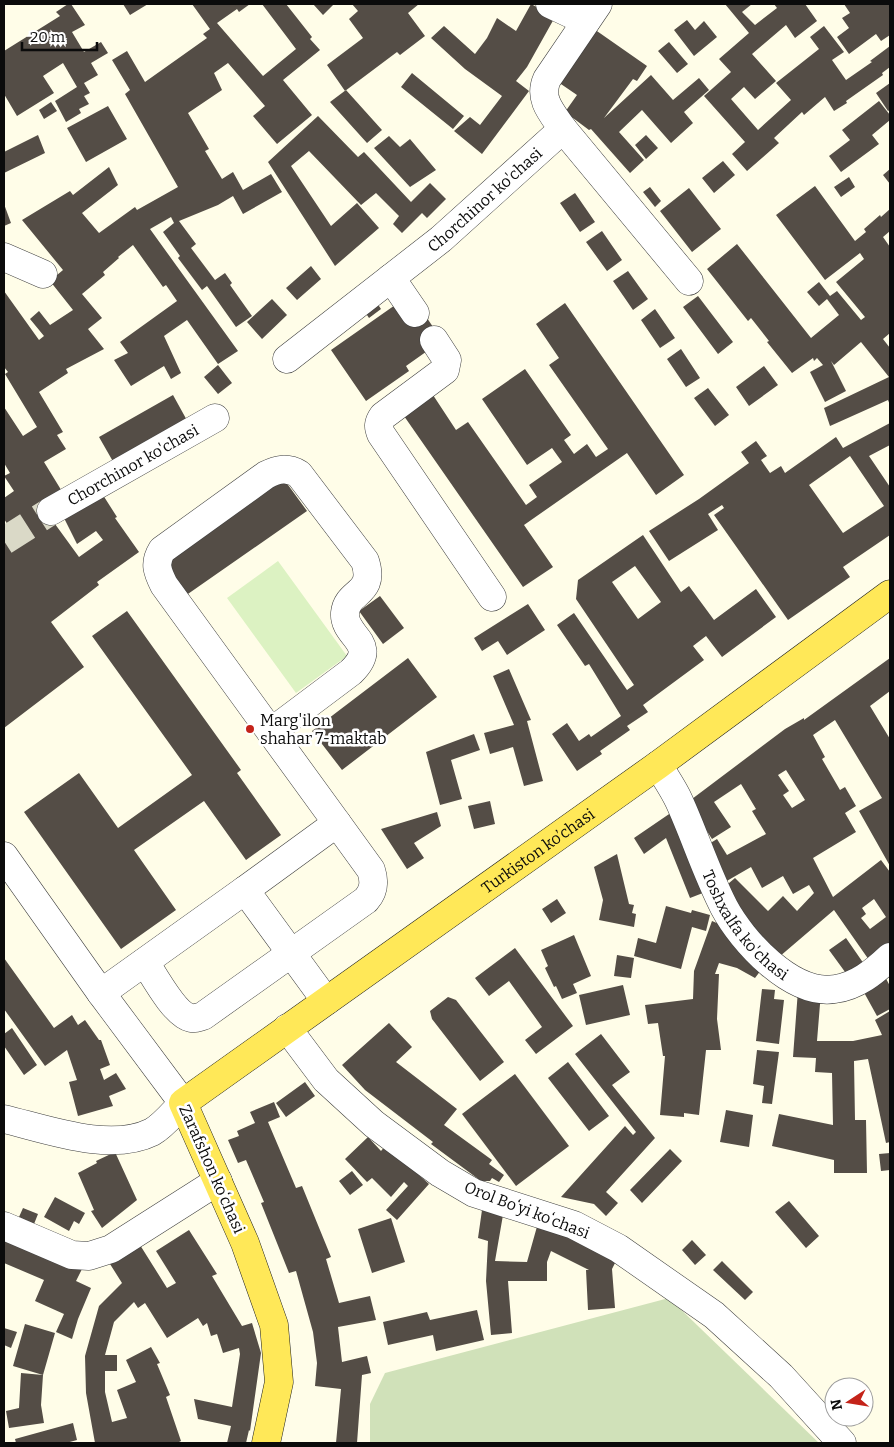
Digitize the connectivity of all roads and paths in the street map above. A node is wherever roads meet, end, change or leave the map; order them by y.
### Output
1 (550, 4) edge
2 (592, 12) edge
3 (564, 129) junction
4 (4, 257) edge
5 (43, 274) dead end
6 (391, 278) junction
7 (689, 281) dead end
8 (415, 313) dead end
9 (434, 340) dead end
10 (288, 359) dead end
11 (215, 418) dead end
12 (51, 511) tunnel mouth
13 (890, 594) edge
14 (492, 597) dead end
15 (272, 732) junction
16 (658, 765) junction
17 (337, 823) junction
18 (4, 856) edge
19 (246, 890) junction
20 (292, 954) junction
21 (890, 957) edge
22 (145, 962) junction
23 (101, 993) junction
24 (326, 1001) junction
25 (287, 1028) junction
26 (183, 1103) junction
27 (4, 1119) edge
28 (218, 1181) junction
29 (4, 1226) edge
30 (266, 1443) edge
31 (842, 1443) edge

1 - 2 street
2 - 3 street
3 - 6 street, Chorchinor ko'chasi
3 - 7 street
4 - 5 street
6 - 8 street
6 - 10 street, Chorchinor ko'chasi
9 - 14 street
11 - 12 street, Chorchinor ko'chasi
13 - 16 main road, Turkiston ko’chasi
15 - 15 street
15 - 17 street
16 - 21 street, Toshxalfa ko'chasi
16 - 24 main road, Turkiston ko’chasi
17 - 19 street
17 - 20 street
18 - 23 street, Zarafshon koʻchasi
19 - 20 street
19 - 22 street
20 - 22 street
20 - 24 street
22 - 23 street
23 - 26 street, Zarafshon koʻchasi
24 - 25 main road, Turkiston ko’chasi
25 - 26 main road, Turkiston ko’chasi
25 - 31 street, Orol Boʻyi koʻchasi
26 - 27 street
26 - 28 main road, Zarafshon koʻchasi
28 - 29 street
28 - 30 main road, Zarafshon koʻchasi

